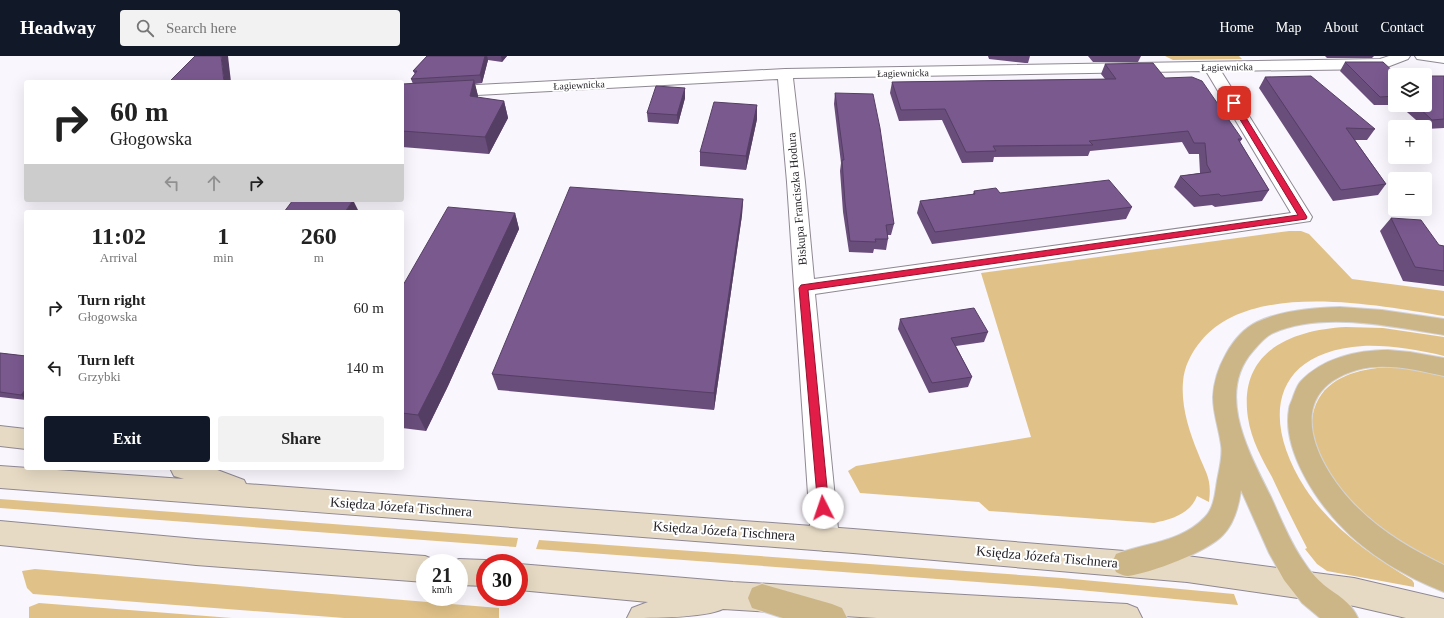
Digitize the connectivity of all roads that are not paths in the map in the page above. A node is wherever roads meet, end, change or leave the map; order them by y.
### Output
1 (1403, 56) edge
2 (1422, 56) edge
3 (1444, 59) edge
4 (1211, 67) junction
5 (785, 74) junction
6 (404, 94) edge
7 (804, 288) junction
8 (1444, 327) edge
9 (1444, 367) edge
10 (0, 436) edge
11 (24, 439) edge
12 (1234, 446) junction
13 (188, 470) edge
14 (0, 477) edge
15 (257, 497) junction
16 (0, 533) edge
17 (825, 539) junction
18 (1126, 564) junction
19 (416, 568) edge
20 (528, 578) edge
21 (1444, 579) edge
22 (1304, 584) junction
23 (733, 596) junction
24 (762, 598) junction
25 (1444, 613) edge
26 (642, 618) edge
27 (832, 618) edge
28 (1127, 618) edge
29 (1343, 618) edge

1 - 4 street, Łagiewnicka
2 - 3 street
4 - 5 street, Łagiewnicka
4 - 7 street
5 - 6 street, Łagiewnicka
5 - 7 street, Biskupa Franciszka Hodura
7 - 17 street, Biskupa Franciszka Hodura
8 - 12 main road
9 - 21 main road
10 - 11 main road
12 - 18 main road
12 - 22 main road
13 - 15 main road
14 - 15 main road, Księdza Józefa Tischnera
15 - 17 main road, Księdza Józefa Tischnera
16 - 19 main road
17 - 18 main road, Księdza Józefa Tischnera
18 - 22 main road, Księdza Józefa Tischnera
20 - 23 main road
22 - 25 main road, Księdza Józefa Tischnera
22 - 29 main road
23 - 24 main road
23 - 26 main road
24 - 27 main road
24 - 28 main road

